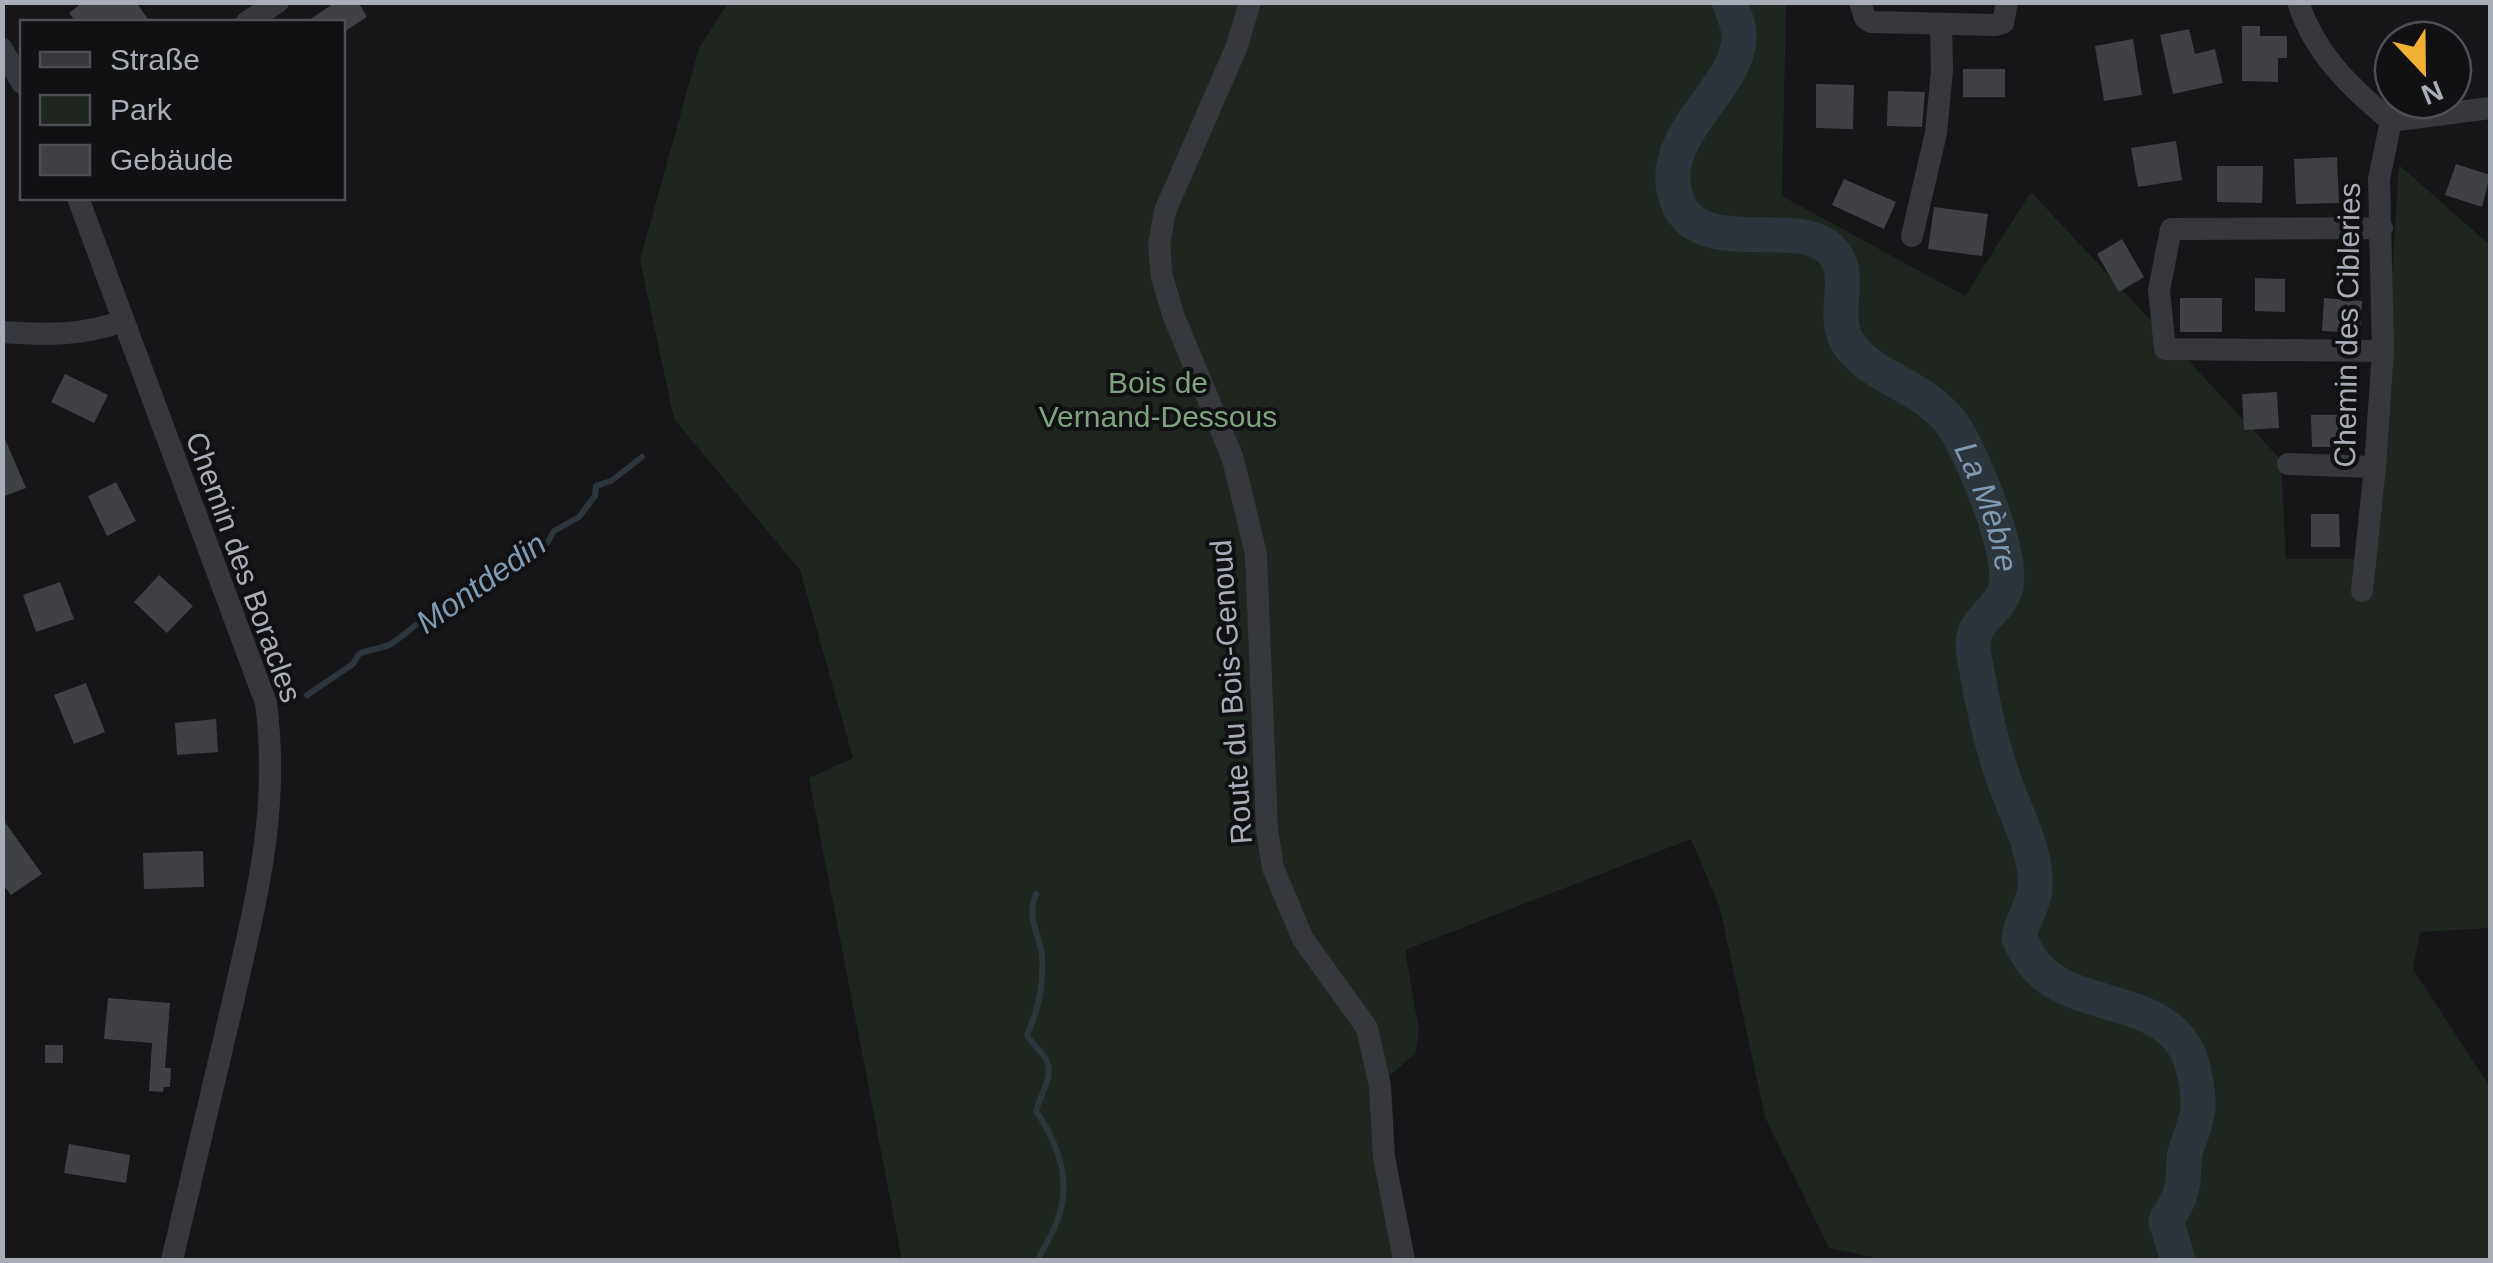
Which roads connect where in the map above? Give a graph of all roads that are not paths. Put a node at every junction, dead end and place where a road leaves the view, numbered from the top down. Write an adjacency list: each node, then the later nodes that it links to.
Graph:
1 (278, 2): 6 (street)
2 (1250, 2): 22 (street, Route du Bois-Genoud)
3 (1860, 2): 7 (street)
4 (2007, 2): 7 (street)
5 (2298, 2): 11 (street)
6 (250, 20)
7 (1941, 24): 14 (street)
8 (2, 49): 9 (street)
9 (20, 80)
10 (2490, 108): 11 (street)
11 (2391, 121): 13 (street, Chemin des Cibleries)
12 (79, 200): 15 (street, Chemin des Boracles)
13 (2382, 228): 17 (street, Chemin des Cibleries); 17 (street)
14 (1912, 236)
15 (122, 320): 16 (street); 21 (street, Chemin des Boracles)
16 (2, 332)
17 (2383, 350): 19 (street, Chemin des Cibleries)
18 (2288, 464): 19 (street)
19 (2375, 467): 20 (street, Chemin des Cibleries)
20 (2362, 590)
21 (172, 1260)
22 (1404, 1260)

